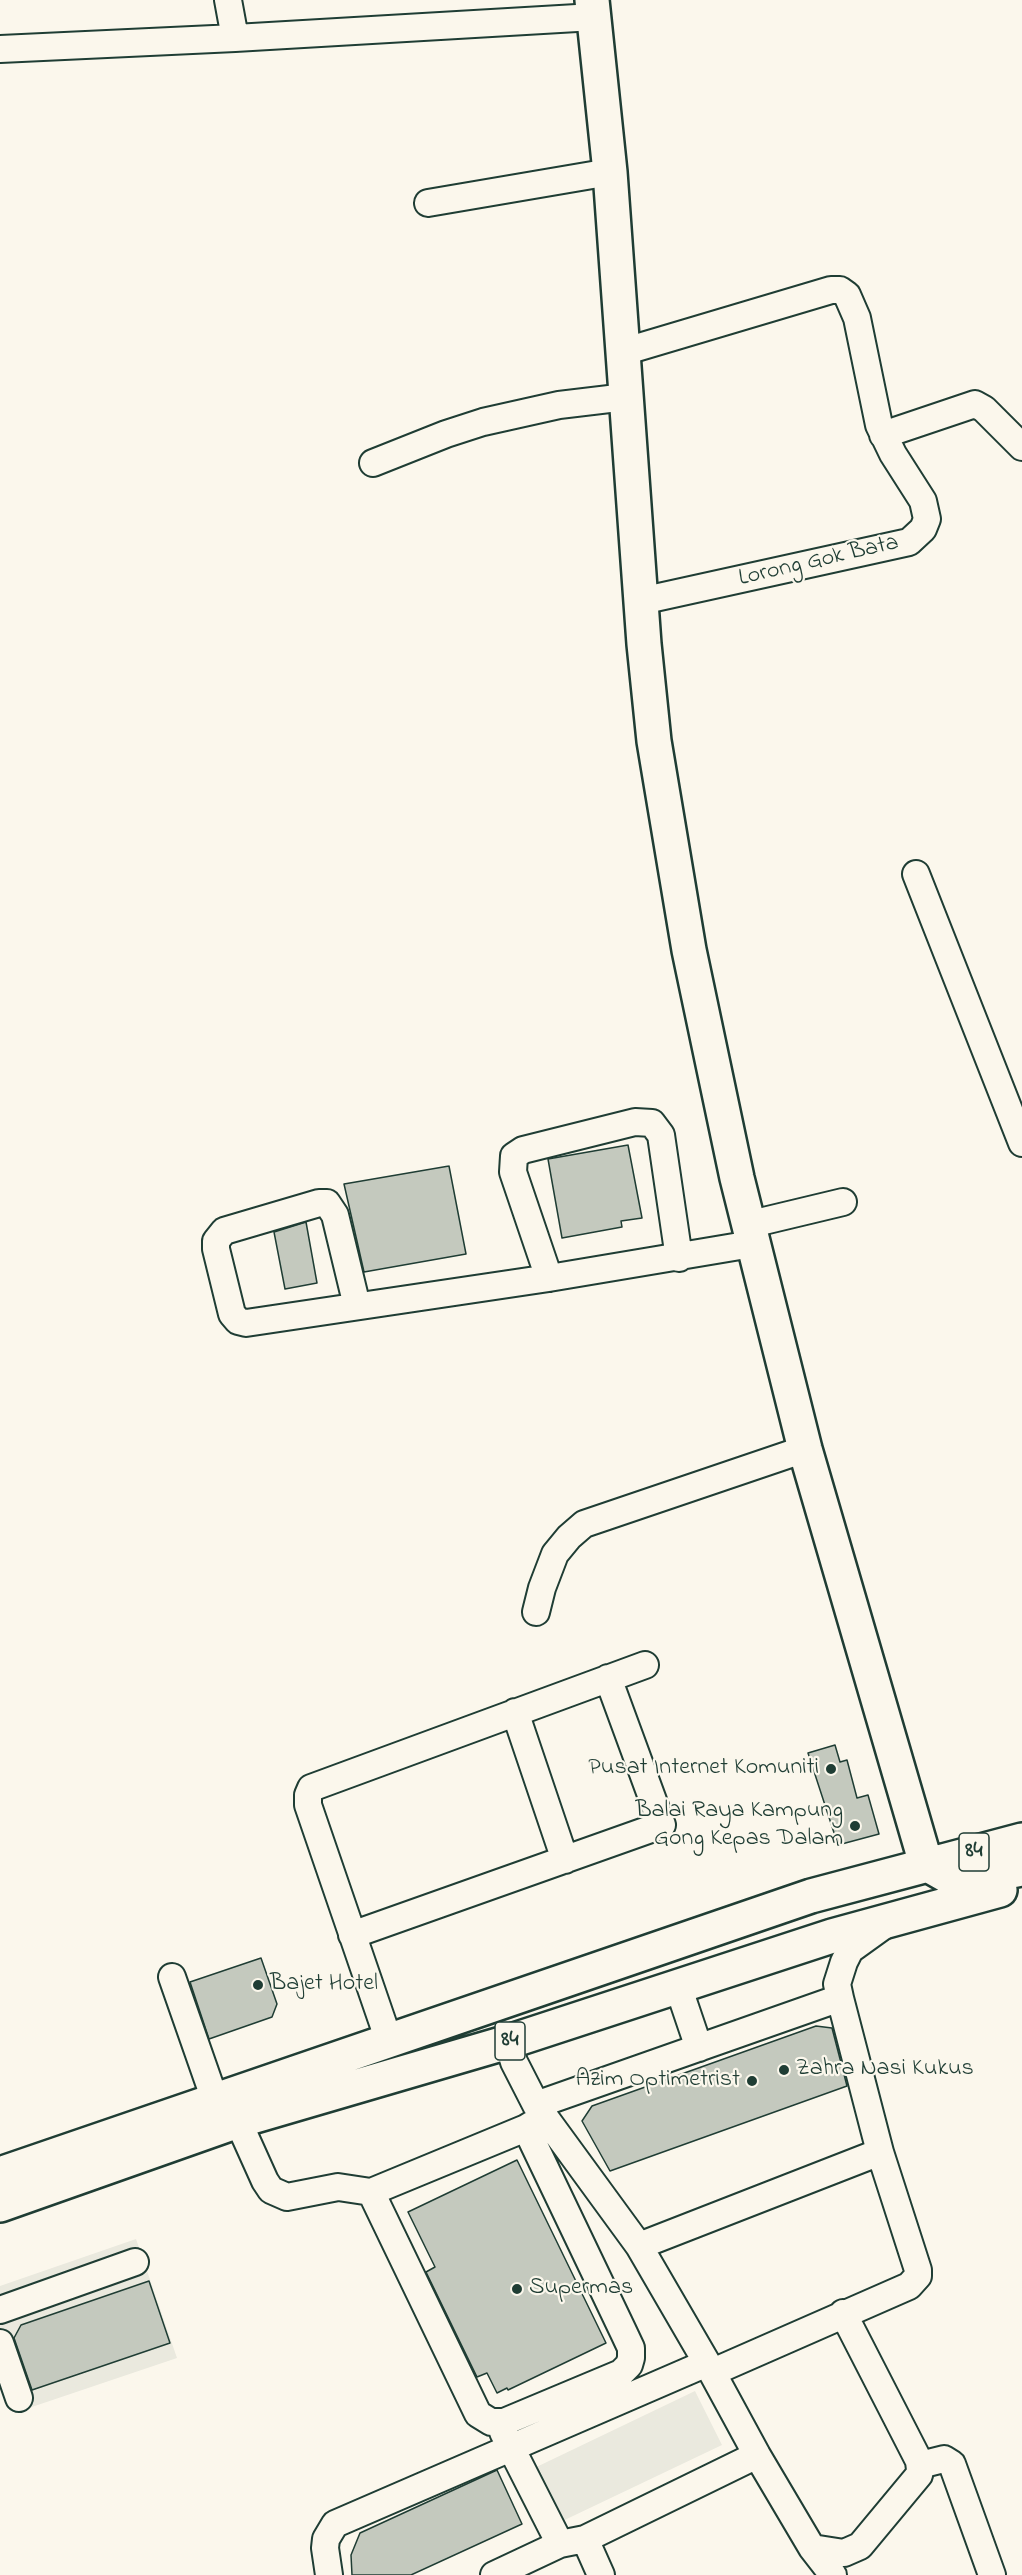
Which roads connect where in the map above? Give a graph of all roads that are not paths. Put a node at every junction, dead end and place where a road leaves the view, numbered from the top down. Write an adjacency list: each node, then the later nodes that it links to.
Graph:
1 (228, 0): 3 (street)
2 (593, 8): 3 (street); 5 (main road)
3 (235, 38): 4 (street)
4 (0, 49)
5 (610, 172): 6 (street); 7 (main road)
6 (428, 203)
7 (622, 349): 8 (main road); 9 (street, Lorong Gok Bata)
8 (626, 397): 11 (street); 12 (main road)
9 (883, 435): 10 (street); 12 (street, Lorong Gok Bata)
10 (1022, 447)
11 (373, 463)
12 (641, 601): 16 (main road)
13 (916, 874): 14 (street)
14 (1022, 1143)
15 (843, 1202): 16 (street)
16 (750, 1234): 17 (street); 20 (main road)
17 (679, 1258): 18 (street); 18 (street)
18 (549, 1278): 19 (street)
19 (357, 1306): 19 (street)
20 (805, 1449): 21 (street); 27 (main road)
21 (536, 1612)
22 (645, 1665): 23 (street)
23 (608, 1678): 24 (street); 26 (street)
24 (515, 1712): 26 (street); 31 (street)
25 (1022, 1840): 27 (main road, 84)
26 (565, 1860): 31 (street)
27 (926, 1864): 28 (main road); 32 (main road); 36 (main road, 84)
28 (1022, 1869)
29 (1022, 1885): 30 (main road, 84)
30 (894, 1918): 32 (main road, 84); 35 (street)
31 (352, 1935): 36 (street)
32 (740, 1965): 34 (main road, 84)
33 (172, 1977): 39 (street)
34 (678, 1986): 37 (main road, 84); 38 (street)
35 (840, 1998): 38 (street); 41 (street)
36 (388, 2041): 39 (main road, 84)
37 (508, 2042): 39 (main road, 84); 40 (street)
38 (699, 2048): 40 (street)
39 (227, 2111): 42 (main road, 84); 43 (street); 44 (main road, 84)
40 (535, 2117): 43 (street); 45 (street); 52 (street)
41 (880, 2152): 45 (street); 48 (street)
42 (0, 2174)
43 (370, 2192): 52 (street)
44 (0, 2205)
45 (639, 2246): 50 (street)
46 (135, 2262): 47 (street)
47 (0, 2310)
48 (843, 2313): 50 (street); 55 (street)
49 (0, 2343): 51 (street)
50 (710, 2368): 53 (street); 54 (street)
51 (19, 2398)
52 (498, 2423): 53 (street)
53 (511, 2448): 57 (street); 59 (street)
54 (757, 2455): 56 (street); 58 (street)
55 (920, 2465): 58 (street); 63 (street)
56 (585, 2540): 57 (street); 61 (street)
57 (560, 2544): 60 (street)
58 (812, 2548): 62 (street)
59 (329, 2575)
60 (494, 2575)
61 (601, 2575)
62 (833, 2575)
63 (992, 2575)

